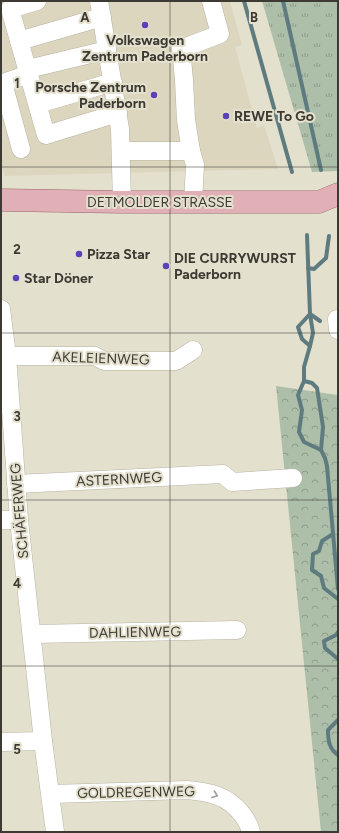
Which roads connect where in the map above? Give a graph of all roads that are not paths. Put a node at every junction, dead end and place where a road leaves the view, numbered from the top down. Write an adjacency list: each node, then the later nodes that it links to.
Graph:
1 (37, 1): 4 (street)
2 (211, 1): 12 (street)
3 (101, 9): 4 (street); 5 (street)
4 (19, 41): 6 (street)
5 (108, 50): 6 (street); 7 (street)
6 (28, 72): 8 (street); 10 (street)
7 (113, 82): 8 (street); 9 (street)
8 (38, 104): 9 (street)
9 (118, 113): 11 (street)
10 (21, 149)
11 (121, 151): 12 (street); 14 (street)
12 (191, 151): 15 (street)
13 (1, 200): 14 (main road, DETMOLDER STRASSE)
14 (122, 202): 15 (main road, DETMOLDER STRASSE)
15 (193, 202): 16 (main road, DETMOLDER STRASSE)
16 (332, 202)
17 (1, 309): 19 (street, SCHÄFERWEG)
18 (193, 350): 19 (street, AKELEIENWEG)
19 (7, 356): 21 (street, SCHÄFERWEG)
20 (293, 478): 21 (street, ASTERNWEG)
21 (16, 484): 22 (street, SCHÄFERWEG)
22 (10, 520): 24 (street, SCHÄFERWEG)
23 (237, 630): 24 (street, DAHLIENWEG)
24 (32, 634): 25 (street, SCHÄFERWEG)
25 (43, 740): 26 (street); 27 (street, SCHÄFERWEG)
26 (1, 742)
27 (51, 794): 28 (street, SCHÄFERWEG); 29 (street, GOLDREGENWEG, one-way to 29)
28 (55, 832)
29 (251, 832)

